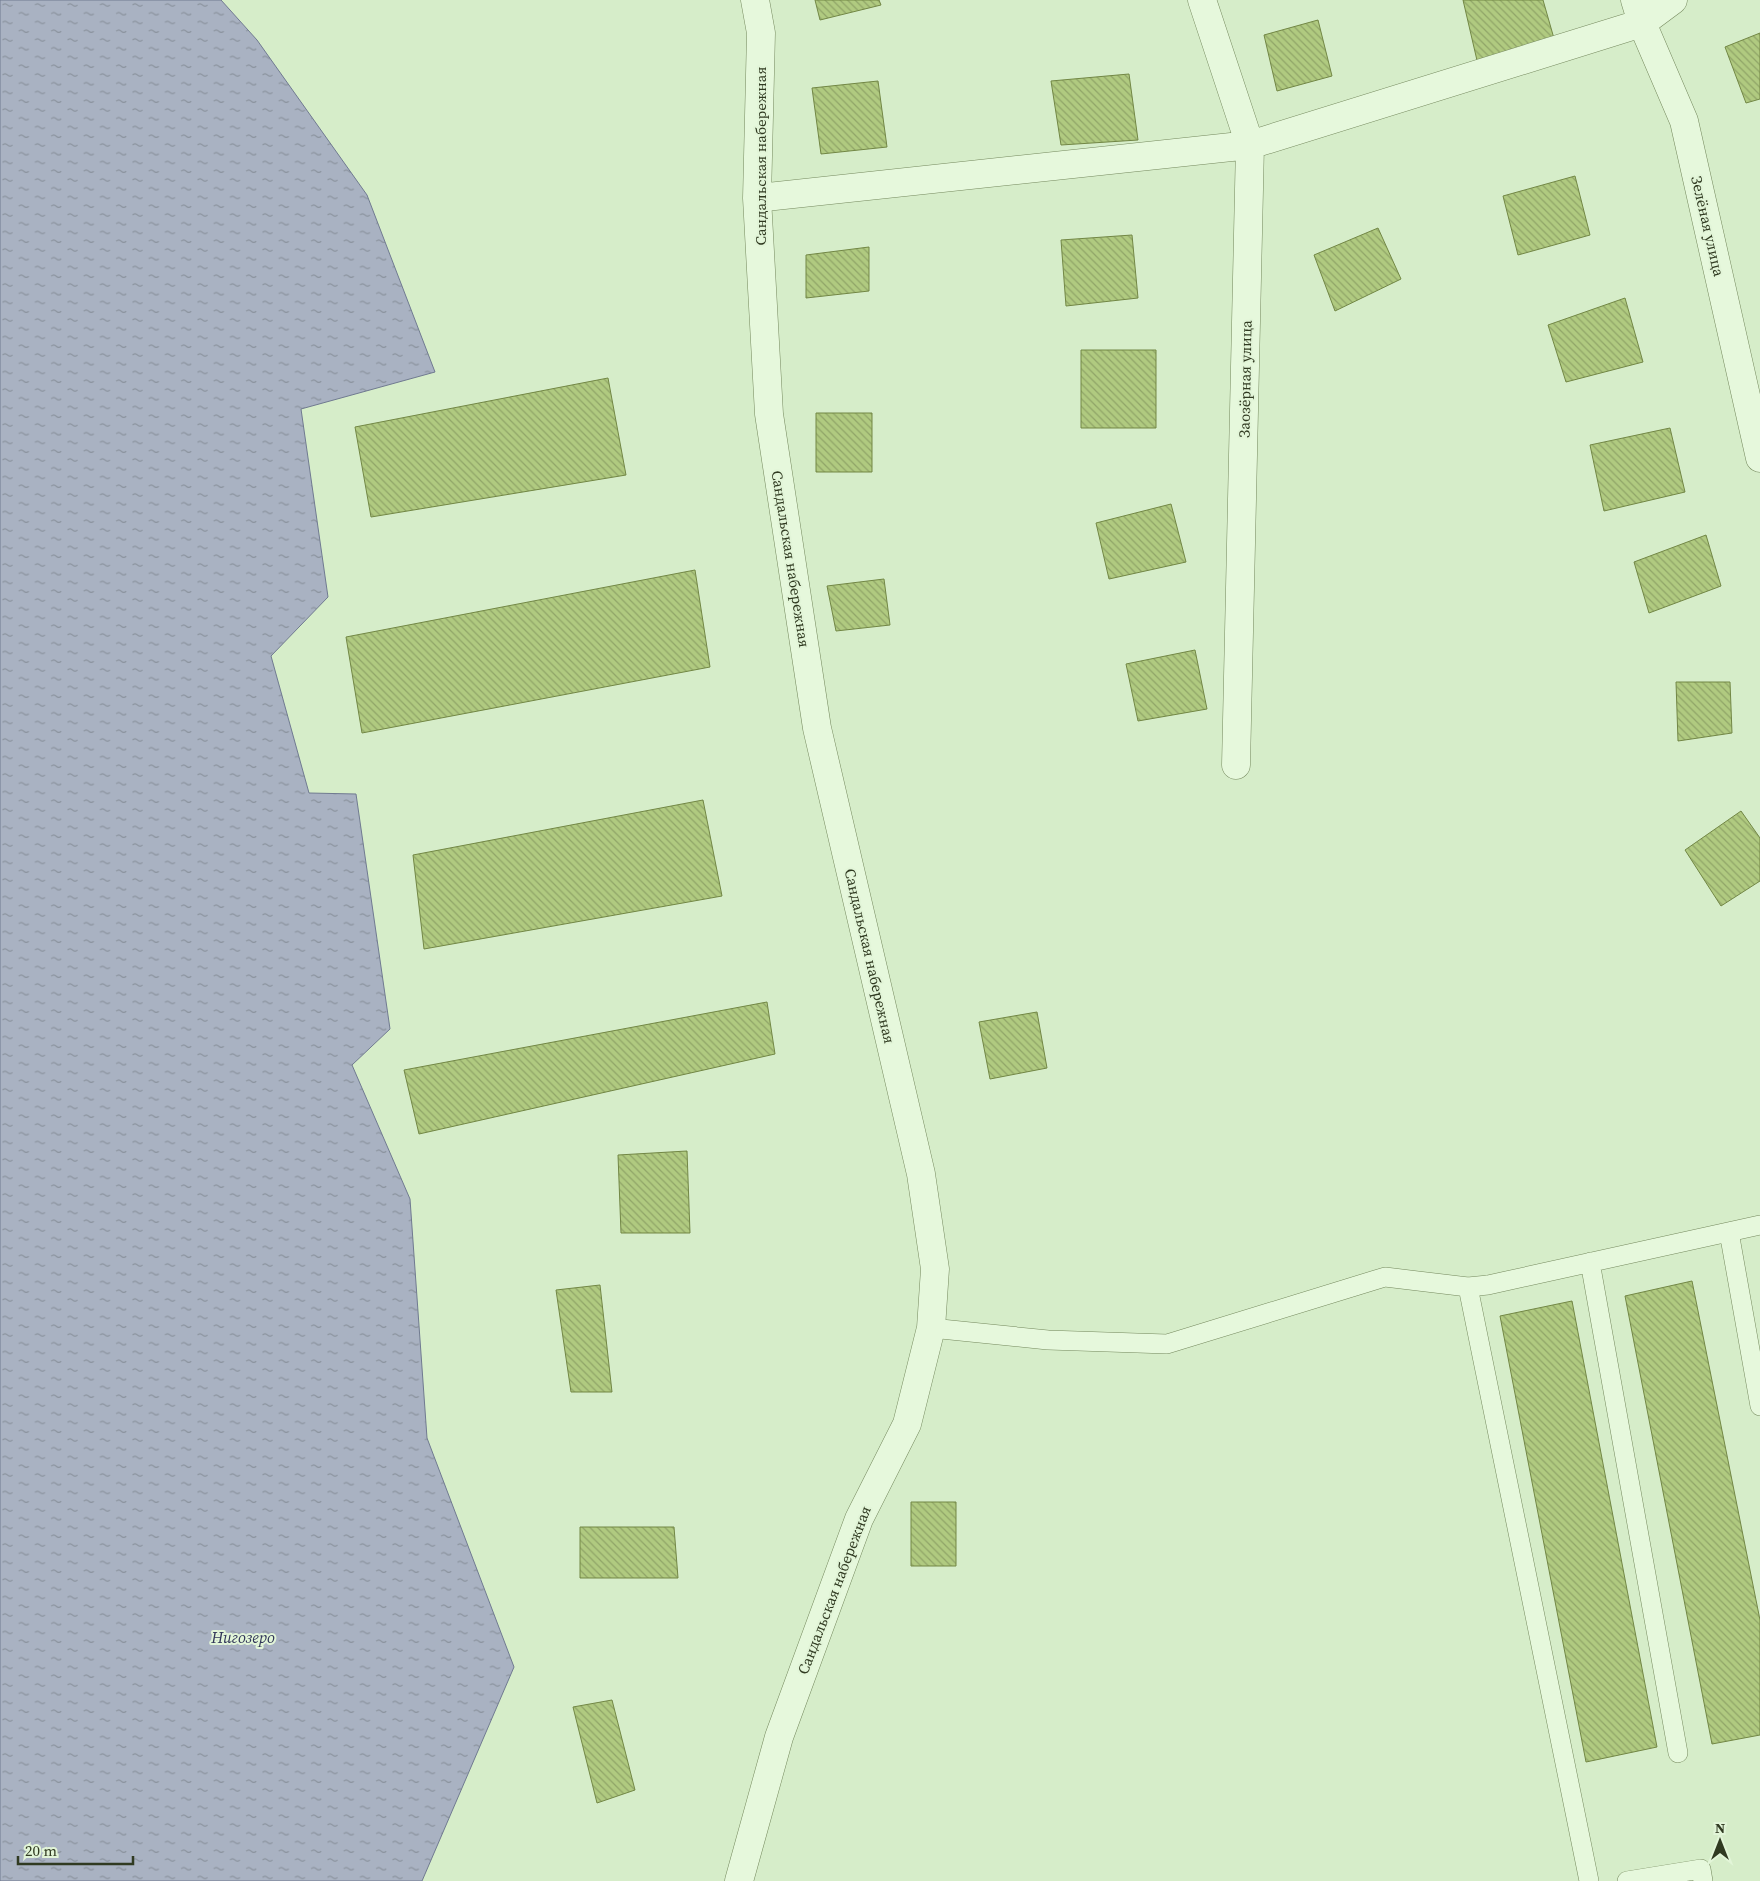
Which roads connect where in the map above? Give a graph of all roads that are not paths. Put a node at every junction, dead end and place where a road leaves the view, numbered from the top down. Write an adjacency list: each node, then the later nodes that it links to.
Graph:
1 (754, 0): 6 (street, Сандальская набережная)
2 (1202, 0): 5 (street, Заозёрная улица)
3 (1673, 0): 4 (street)
4 (1639, 12): 5 (street); 7 (street, Зелёная улица)
5 (1250, 145): 6 (street); 8 (street, Заозёрная улица)
6 (757, 198): 13 (street, Сандальская набережная)
7 (1760, 458)
8 (1236, 765)
9 (1760, 1225): 10 (lane)
10 (1729, 1232): 11 (lane); 14 (lane)
11 (1590, 1262): 12 (lane); 15 (lane)
12 (1468, 1287): 13 (lane); 17 (lane)
13 (931, 1328): 16 (street, Сандальская набережная)
14 (1760, 1406)
15 (1678, 1753)
16 (739, 1881)
17 (1588, 1881)
18 (1627, 1881): 19 (lane)
19 (1703, 1881)

